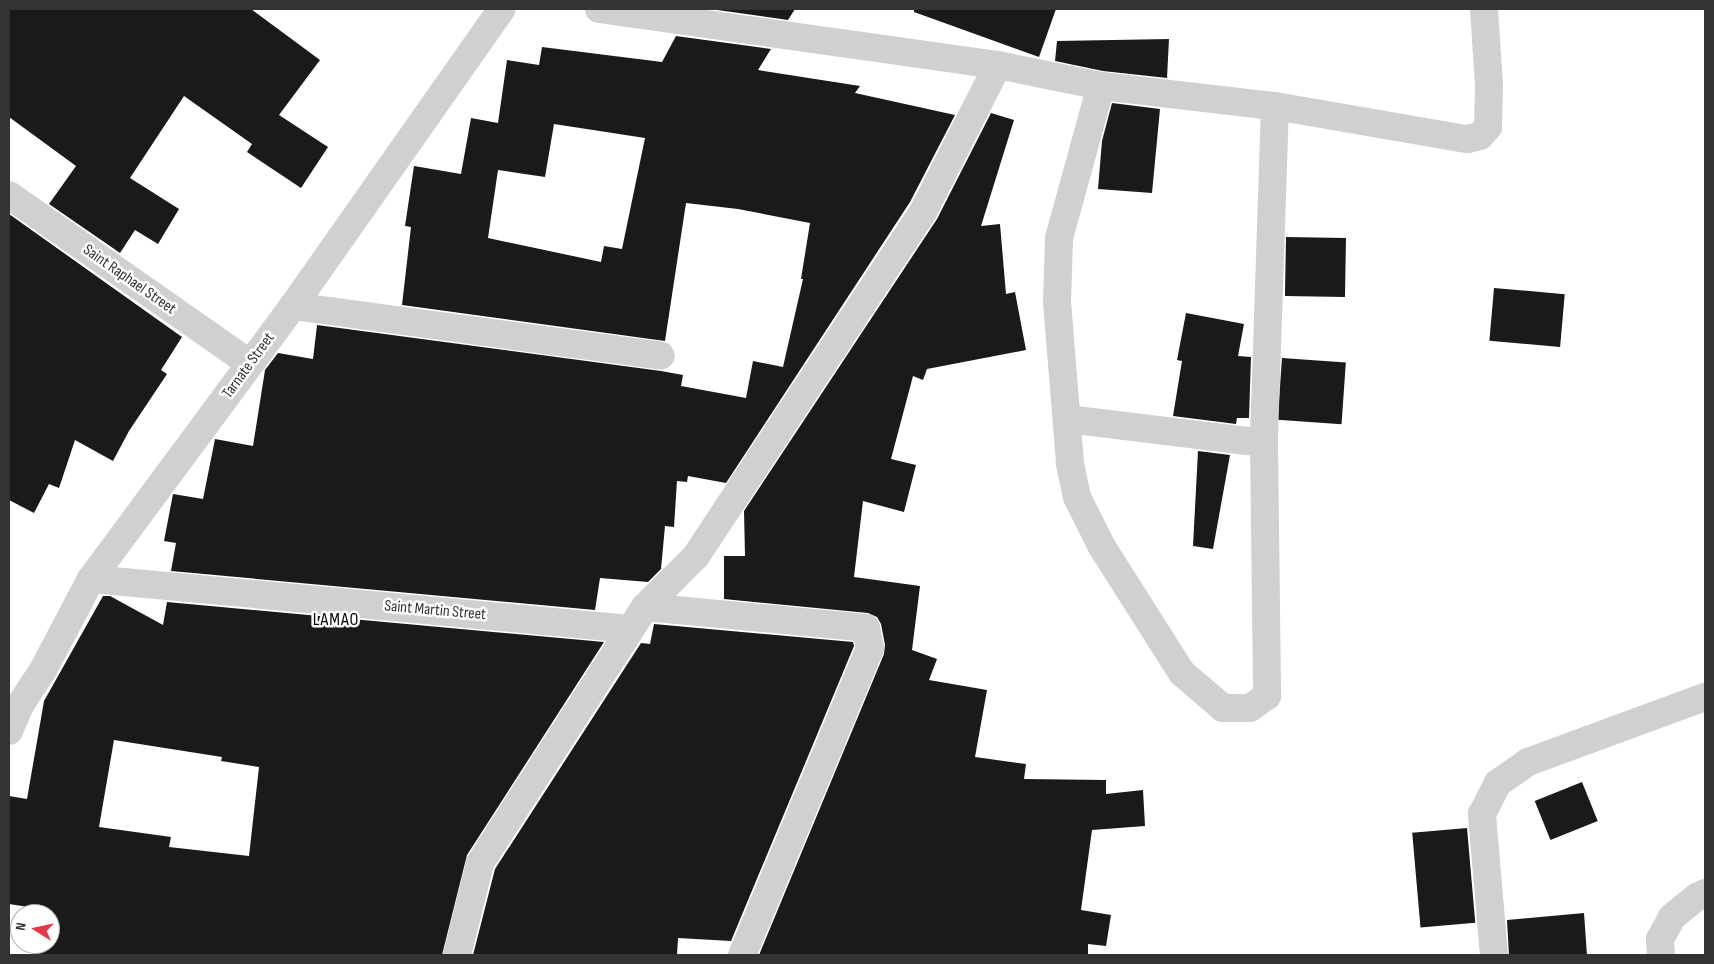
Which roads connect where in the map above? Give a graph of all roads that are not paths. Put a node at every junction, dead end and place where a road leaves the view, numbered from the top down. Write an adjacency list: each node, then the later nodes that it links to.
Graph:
1 (502, 9): 8 (street, Tarnate Street)
2 (599, 9): 4 (street)
3 (1484, 9): 6 (street)
4 (998, 65): 5 (street); 14 (street)
5 (1101, 86): 6 (street); 11 (street)
6 (1275, 106): 12 (street)
7 (9, 196): 10 (street, Saint Raphael Street)
8 (293, 306): 9 (street); 10 (street, Tarnate Street)
9 (661, 356)
10 (250, 364): 13 (street, Tarnate Street)
11 (1068, 419): 12 (street); 12 (street)
12 (1264, 444)
13 (92, 579): 15 (street, Saint Martin Street); 17 (street, Tarnate Street)
14 (645, 607): 15 (street); 21 (street)
15 (630, 629): 20 (street)
16 (1705, 697): 22 (street)
17 (14, 704): 18 (street, Tarnate Street)
18 (9, 731)
19 (1705, 893): 23 (street)
20 (457, 955)
21 (742, 955)
22 (1494, 955)
23 (1661, 955)

